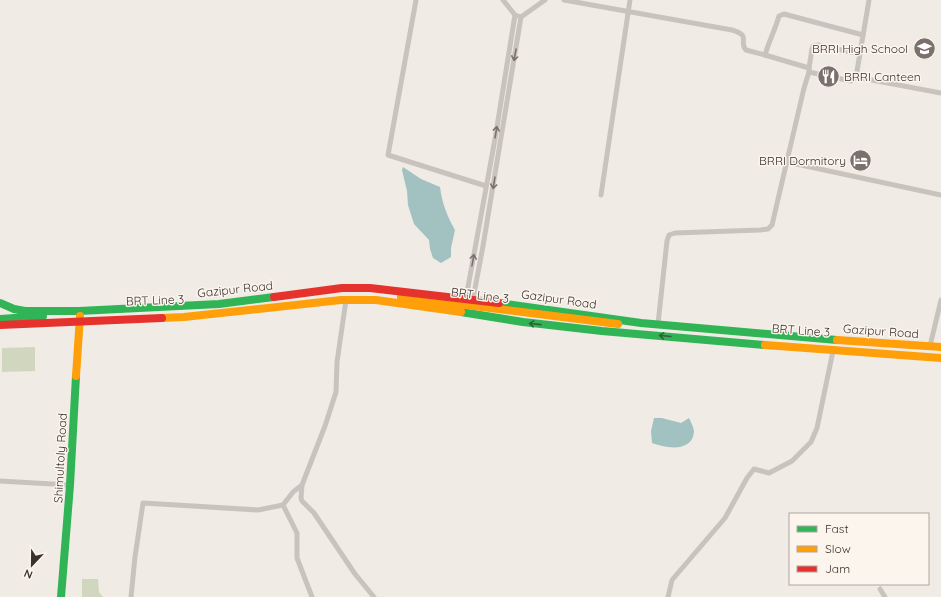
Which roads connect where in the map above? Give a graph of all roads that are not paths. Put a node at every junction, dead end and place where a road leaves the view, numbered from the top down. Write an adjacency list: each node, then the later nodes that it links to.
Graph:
1 (416, 0): 17 (street)
2 (503, 0): 8 (street)
3 (545, 0): 9 (street)
4 (564, 0): 7 (street)
5 (630, 0): 7 (street)
6 (869, 0): 10 (street)
7 (628, 10): 12 (street); 18 (street)
8 (515, 16): 9 (street); 17 (street, one-way to 8)
9 (522, 17): 20 (street, one-way to 20)
10 (863, 35): 11 (street); 12 (street)
11 (860, 54): 13 (street); 14 (street)
12 (766, 55): 13 (street)
13 (809, 70): 14 (street); 16 (street)
14 (856, 77): 15 (street)
15 (941, 93)
16 (787, 162): 19 (street); 28 (street)
17 (486, 186): 20 (street, one-way to 17)
18 (601, 195)
19 (941, 195)
20 (469, 299): 25 (main road, Gazipur Road); 28 (main road, Gazipur Road)
21 (346, 300): 25 (main road, Gazipur Road); 32 (main road, Gazipur Road, one-way to 21); 37 (street)
22 (941, 300): 30 (street)
23 (0, 303): 25 (main road)
24 (0, 311): 26 (main road, BRT Line 3)
25 (79, 316): 26 (main road, BRT Line 3); 29 (main road); 33 (main road, BRT Line 3); 36 (main road, Shimultoly Road)
26 (15, 317): 27 (main road, BRT Line 3)
27 (0, 319)
28 (658, 324): 30 (main road, Gazipur Road)
29 (0, 325)
30 (930, 346): 31 (main road, Gazipur Road)
31 (941, 347)
32 (833, 351): 34 (main road, Gazipur Road); 44 (street)
33 (941, 352)
34 (941, 358)
35 (0, 481): 36 (street)
36 (70, 485): 40 (main road, Shimultoly Road)
37 (302, 485): 38 (street); 43 (street)
38 (283, 505): 41 (street); 42 (street)
39 (880, 589): 45 (street)
40 (61, 597)
41 (131, 597)
42 (312, 597)
43 (374, 597)
44 (668, 597)
45 (885, 597)

